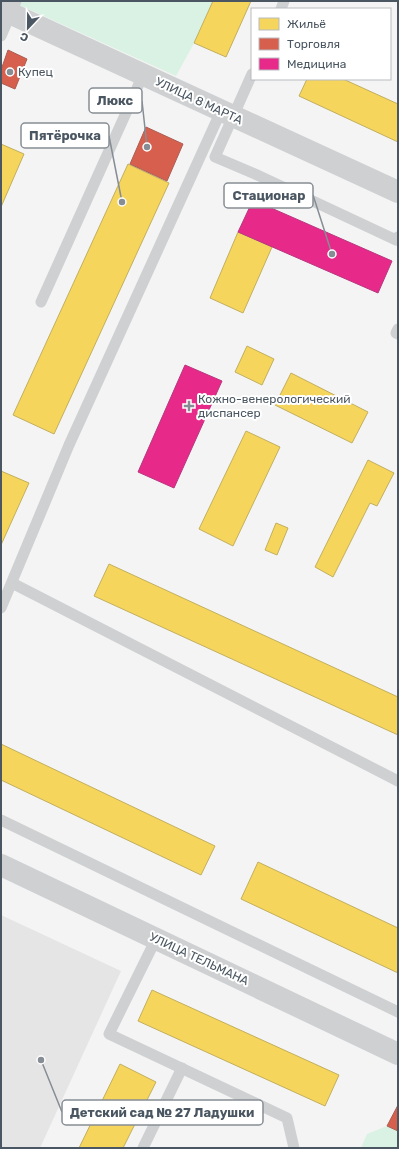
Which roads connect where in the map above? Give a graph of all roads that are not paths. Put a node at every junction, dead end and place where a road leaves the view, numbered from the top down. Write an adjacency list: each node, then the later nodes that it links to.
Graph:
1 (9, 8): 2 (lane); 3 (street, УЛИЦА 8 МАРТА)
2 (1, 36)
3 (143, 75): 5 (street, УЛИЦА 8 МАРТА); 8 (lane)
4 (251, 76): 5 (lane)
5 (227, 114): 6 (street, УЛИЦА 8 МАРТА); 7 (lane); 11 (lane)
6 (398, 192)
7 (398, 237)
8 (41, 302)
9 (398, 328): 10 (lane)
10 (398, 334)
11 (12, 583): 12 (lane); 13 (lane)
12 (1, 608)
13 (398, 781)
14 (1, 820): 17 (lane)
15 (1, 865): 16 (street, УЛИЦА ТЕЛЬМАНА)
16 (156, 939): 18 (street, УЛИЦА ТЕЛЬМАНА); 19 (lane)
17 (398, 1012)
18 (398, 1054)
19 (182, 1068): 20 (lane); 21 (lane)
20 (143, 1148)
21 (294, 1148)

